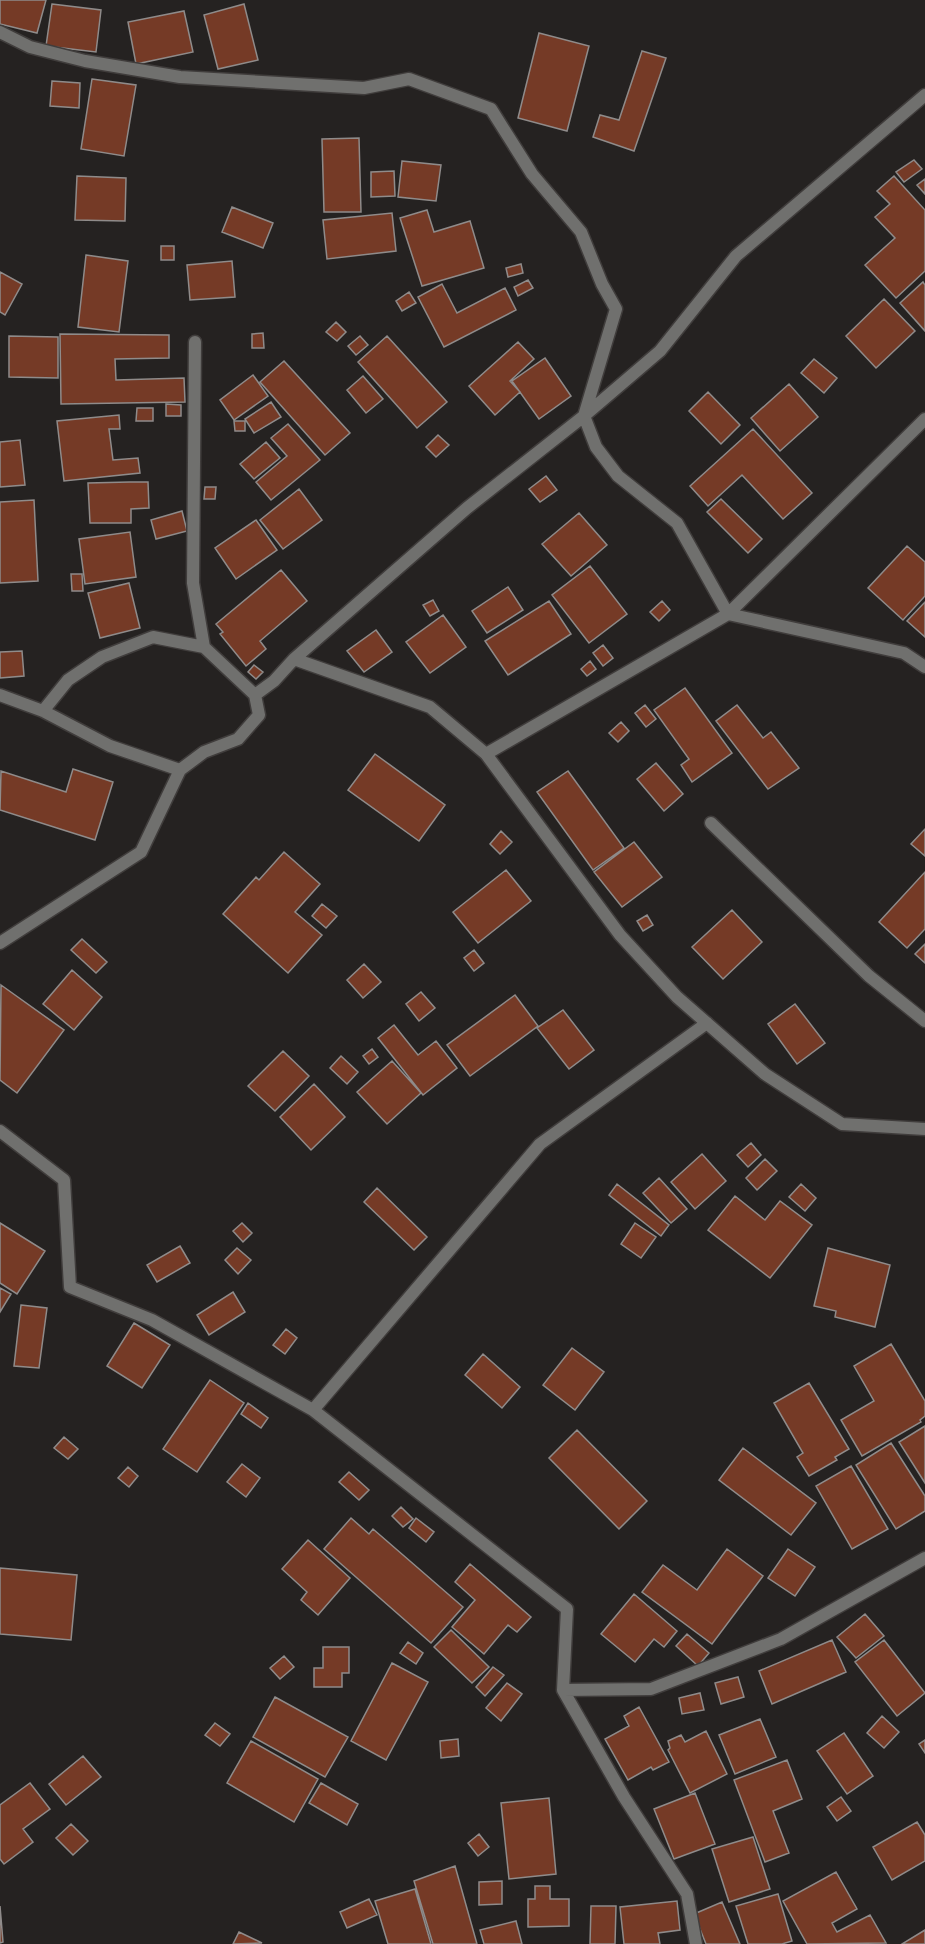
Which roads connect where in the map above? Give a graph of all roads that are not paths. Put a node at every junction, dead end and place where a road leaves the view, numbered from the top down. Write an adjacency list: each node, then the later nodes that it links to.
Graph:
1 (0, 32): 4 (street)
2 (925, 95): 4 (street)
3 (195, 342): 7 (street)
4 (584, 416): 6 (street); 8 (street)
5 (925, 419): 6 (street)
6 (728, 614): 9 (street); 13 (street)
7 (204, 647): 10 (street); 12 (street)
8 (294, 659): 10 (street); 13 (street)
9 (925, 667)
10 (255, 694): 14 (street)
11 (0, 695): 12 (street)
12 (43, 711): 14 (street)
13 (486, 754): 18 (street)
14 (180, 770): 16 (street)
15 (711, 823): 17 (street)
16 (0, 943)
17 (925, 1021)
18 (707, 1023): 19 (street); 21 (street)
19 (925, 1129)
20 (0, 1131): 21 (street)
21 (314, 1410): 23 (street)
22 (925, 1558): 23 (street)
23 (563, 1690): 24 (street)
24 (696, 1944)

